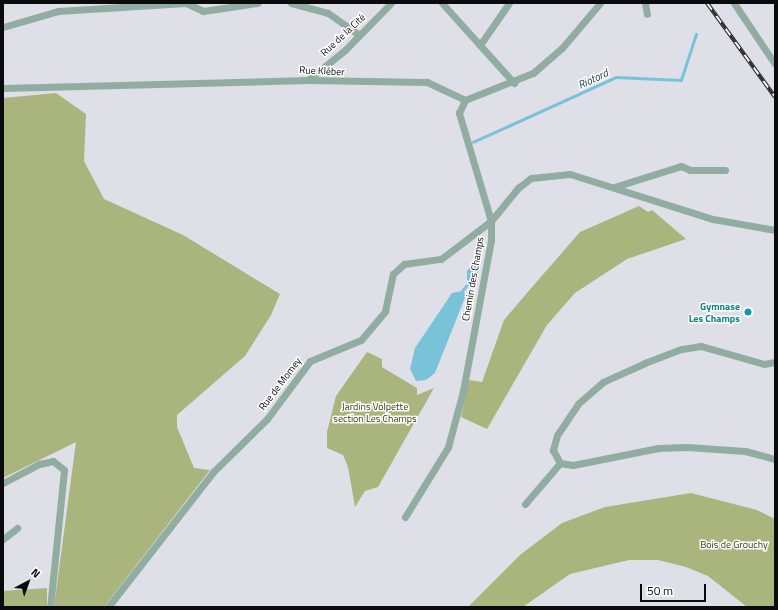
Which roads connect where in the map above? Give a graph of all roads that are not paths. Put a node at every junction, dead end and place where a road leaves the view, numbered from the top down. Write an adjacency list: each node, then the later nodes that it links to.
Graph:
1 (200, 3): 10 (street)
2 (256, 3): 10 (street)
3 (291, 3): 13 (street)
4 (391, 3): 13 (street, Rue de la Cité)
5 (442, 3): 14 (street)
6 (509, 3): 14 (street)
7 (600, 3): 17 (street)
8 (645, 3): 11 (street)
9 (734, 3): 15 (street)
10 (203, 11): 12 (street)
11 (647, 14)
12 (3, 27)
13 (359, 35): 16 (street, Rue de la Cité)
14 (480, 45): 17 (street)
15 (775, 64)
16 (308, 80): 18 (street, Rue Kléber); 19 (street, Rue Kléber)
17 (514, 83): 19 (street)
18 (3, 88)
19 (465, 100): 22 (street, Chemin des Champs)
20 (725, 170): 21 (street)
21 (613, 187): 22 (street); 23 (street)
22 (491, 221): 29 (street, Chemin des Champs); 33 (street, Rue de Momey)
23 (775, 230)
24 (775, 362): 26 (street)
25 (775, 459): 26 (street)
26 (560, 463): 28 (street)
27 (3, 483): 32 (street)
28 (525, 504)
29 (405, 517)
30 (17, 528): 31 (street)
31 (3, 539)
32 (50, 607)
33 (108, 607)

